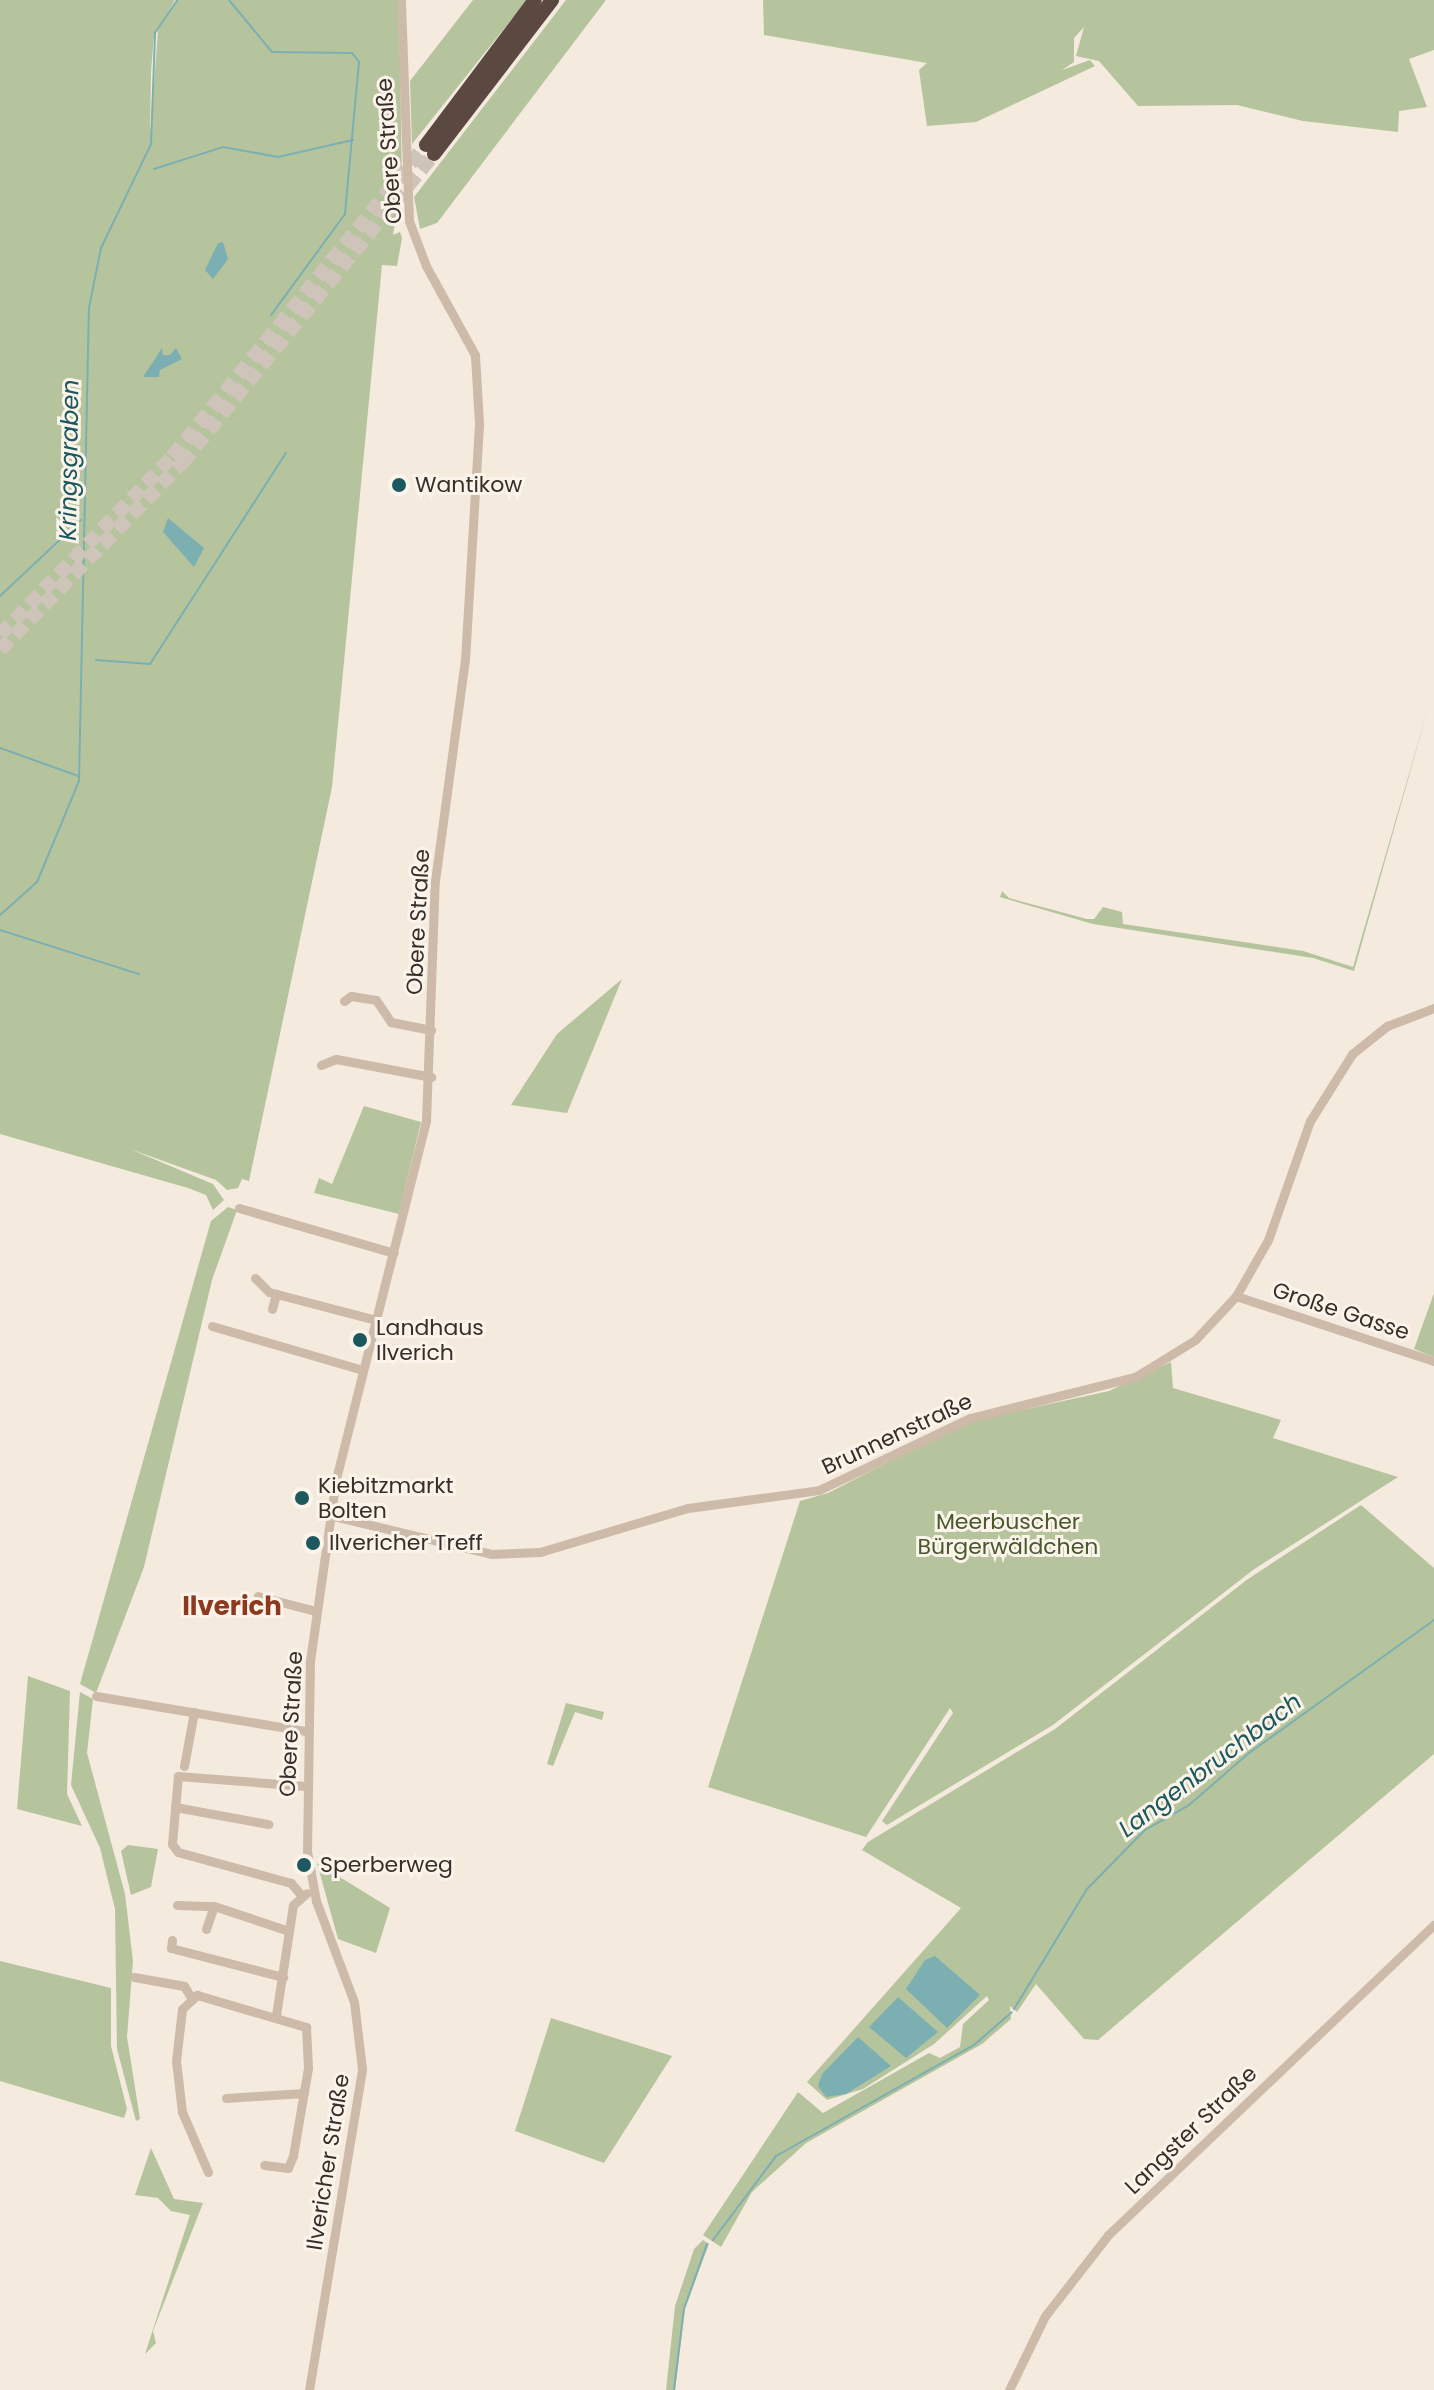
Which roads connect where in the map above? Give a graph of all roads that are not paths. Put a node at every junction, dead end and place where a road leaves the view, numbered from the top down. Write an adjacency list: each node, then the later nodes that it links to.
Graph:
1 (401, 0): 6 (street, Obere Straße)
2 (535, 0): 3 (highway)
3 (552, 0)
4 (344, 1001): 6 (street)
5 (1434, 1008): 13 (street, Brunnenstraße)
6 (431, 1030): 8 (street, Obere Straße)
7 (321, 1065): 8 (street)
8 (431, 1077): 10 (street, Obere Straße)
9 (239, 1208): 10 (street)
10 (394, 1253): 15 (street, Obere Straße)
11 (255, 1278): 12 (street)
12 (276, 1294): 14 (street); 15 (street)
13 (1236, 1296): 17 (street, Große Gasse); 19 (street, Brunnenstraße)
14 (272, 1309)
15 (376, 1320): 18 (street, Obere Straße)
16 (212, 1326): 18 (street)
17 (1434, 1361)
18 (362, 1370): 19 (street, Obere Straße)
19 (329, 1515): 21 (street, Obere Straße)
20 (258, 1596): 21 (street)
21 (316, 1611): 25 (street, Obere Straße)
22 (96, 1696): 23 (street)
23 (194, 1712): 24 (street); 26 (street)
24 (291, 1729): 25 (street); 27 (street)
25 (306, 1731): 28 (street, Obere Straße)
26 (184, 1766)
27 (290, 1775)
28 (305, 1786): 29 (street); 31 (street, Obere Straße)
29 (175, 1807): 30 (street); 33 (street)
30 (268, 1824)
31 (307, 1851): 32 (street, Ilvericher Straße)
32 (314, 1891): 33 (street); 48 (street, Ilvericher Straße)
33 (301, 1895): 38 (street)
34 (177, 1905): 35 (street)
35 (214, 1906): 37 (street); 38 (street)
36 (1434, 1925): 49 (street, Langster Straße)
37 (206, 1929)
38 (289, 1931): 41 (street)
39 (172, 1940): 41 (street)
40 (134, 1977): 42 (street)
41 (283, 1977): 43 (street)
42 (191, 1997): 43 (street); 47 (street)
43 (276, 2015): 44 (street)
44 (304, 2093): 45 (street); 46 (street)
45 (226, 2098)
46 (264, 2165)
47 (208, 2172)
48 (309, 2390)
49 (1009, 2390)

